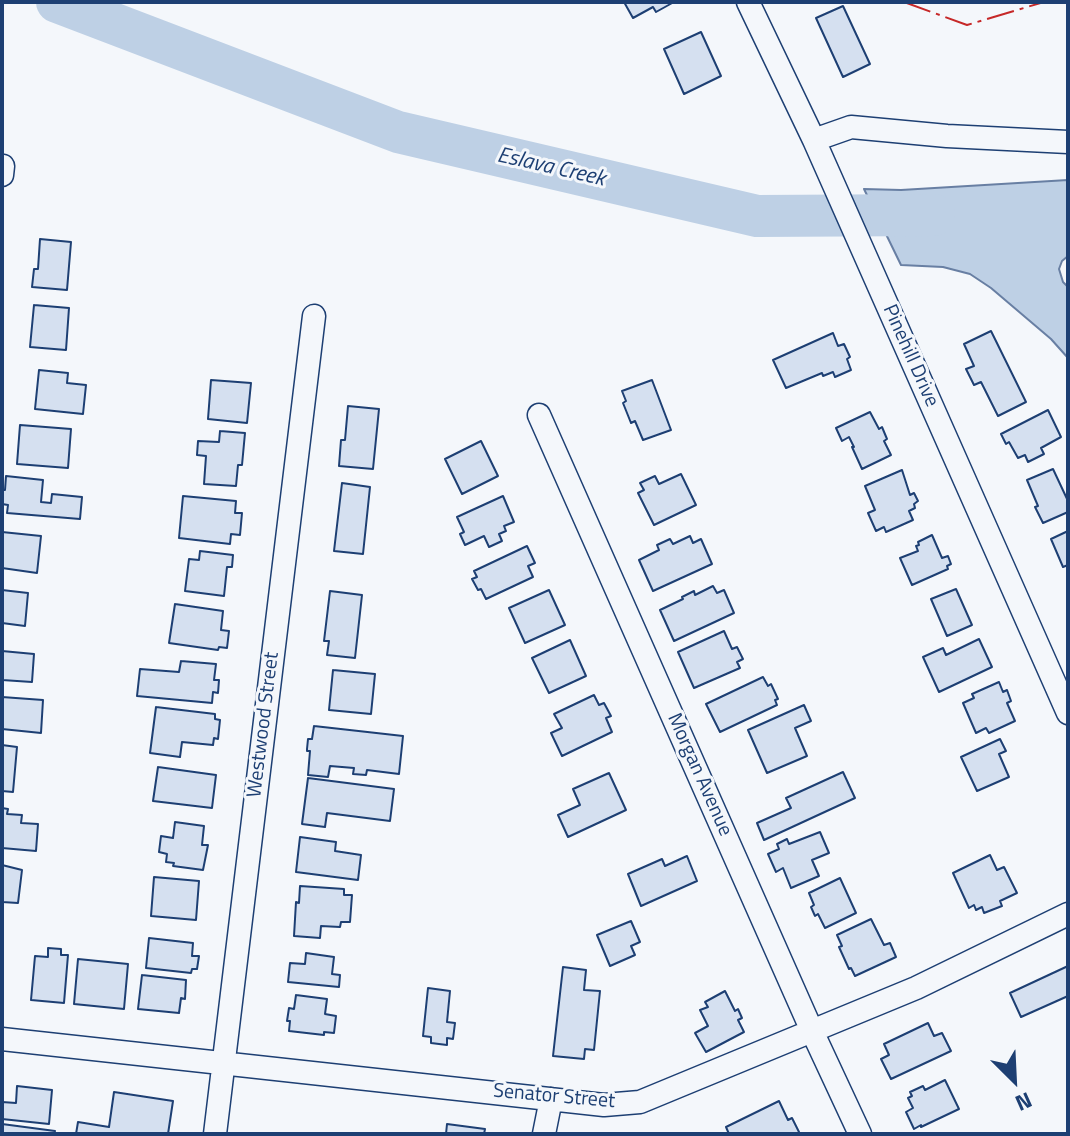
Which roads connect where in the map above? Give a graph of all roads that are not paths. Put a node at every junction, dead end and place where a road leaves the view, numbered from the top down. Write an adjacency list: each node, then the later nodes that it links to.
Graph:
1 (748, 2): 2 (street, Pinehill Drive)
2 (814, 140): 3 (street); 8 (street, Pinehill Drive)
3 (1068, 142)
4 (3, 166): 5 (street)
5 (2, 175)
6 (314, 316): 12 (street, Westwood Street)
7 (539, 415): 10 (street, Morgan Avenue)
8 (1068, 713)
9 (1068, 914): 10 (street, Senator Street)
10 (812, 1031): 13 (street, Senator Street); 16 (street, Morgan Avenue)
11 (2, 1039): 12 (street, Senator Street)
12 (224, 1063): 13 (street, Senator Street); 14 (street, Westwood Street)
13 (551, 1099): 15 (street)
14 (215, 1134)
15 (544, 1134)
16 (860, 1134)

